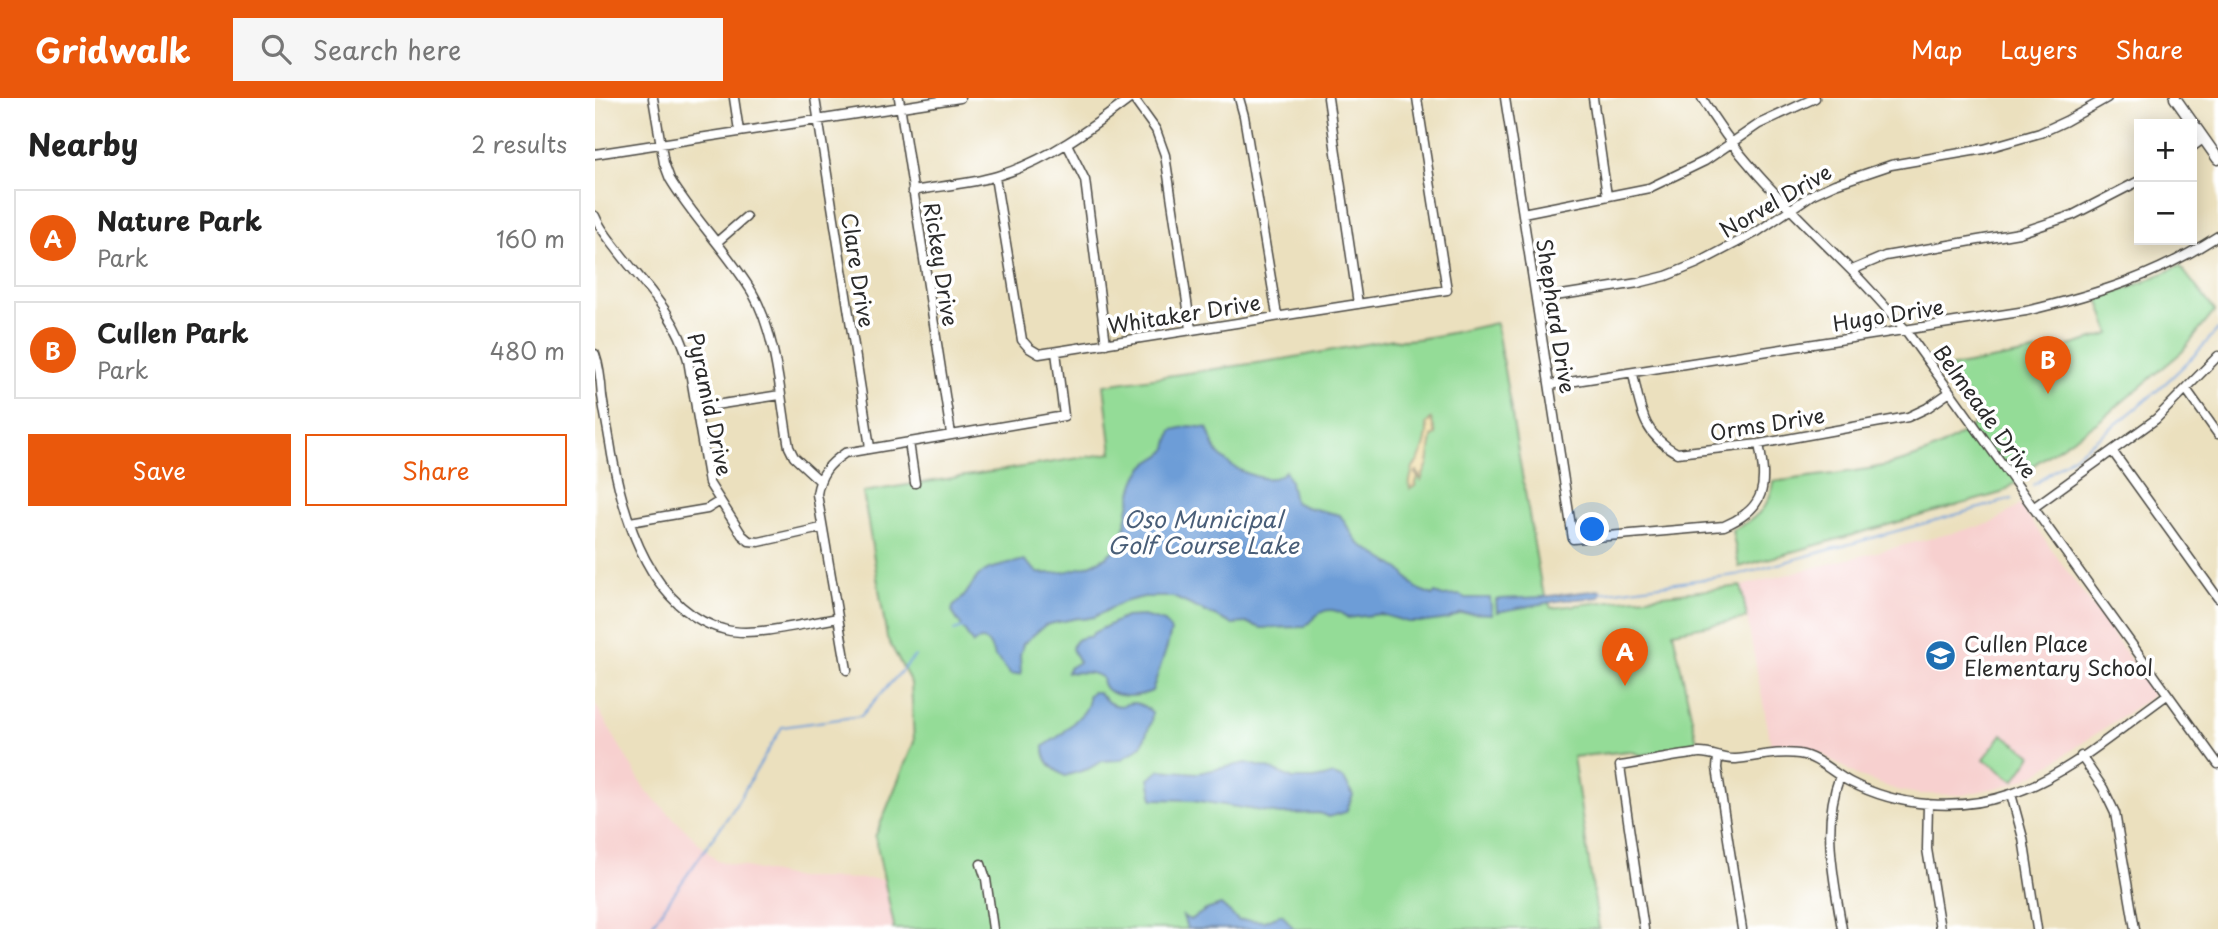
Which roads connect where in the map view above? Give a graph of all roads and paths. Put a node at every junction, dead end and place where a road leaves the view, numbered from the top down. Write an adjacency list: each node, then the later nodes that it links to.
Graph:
1 (653, 98): 19 (street)
2 (734, 98): 17 (street)
3 (815, 98): 16 (street, Clare Drive)
4 (960, 98): 15 (street)
5 (1132, 98): 22 (street); 40 (street)
6 (1239, 98): 38 (street)
7 (1328, 98): 37 (street)
8 (1417, 98): 37 (street, Whitaker Drive)
9 (1506, 98): 30 (street, Shephard Drive)
10 (1593, 98): 28 (street)
11 (1702, 98): 20 (street, Belmeade Drive)
12 (1815, 98): 20 (street)
13 (2107, 98): 29 (street, Norvel Drive)
14 (2175, 98): 18 (main road)
15 (899, 102): 16 (street); 27 (street, Rickey Drive)
16 (819, 118): 17 (street); 56 (street, Clare Drive)
17 (739, 131): 19 (street)
18 (2203, 139): 21 (street); 24 (main road)
19 (660, 143): 23 (street); 34 (street)
20 (1731, 143): 28 (street); 29 (street, Belmeade Drive)
21 (2197, 143)
22 (1067, 144): 25 (street); 41 (street)
23 (595, 154)
24 (2218, 159)
25 (995, 177): 27 (street); 42 (street)
26 (2137, 182): 35 (street)
27 (912, 191): 53 (street, Rickey Drive)
28 (1607, 196): 30 (street)
29 (1789, 209): 35 (street, Belmeade Drive); 36 (street, Norvel Drive)
30 (1524, 213): 36 (street, Shephard Drive)
31 (595, 216): 51 (street, Pyramid Drive)
32 (746, 217): 34 (street)
33 (2218, 236): 39 (street, Hugo Drive)
34 (717, 242): 49 (street)
35 (1852, 270): 39 (street, Belmeade Drive)
36 (1536, 299): 46 (street, Shephard Drive)
37 (1358, 304): 38 (street, Whitaker Drive)
38 (1277, 316): 40 (street, Whitaker Drive)
39 (1904, 328): 45 (street, Hugo Drive); 48 (street, Belmeade Drive)
40 (1191, 329): 41 (street, Whitaker Drive)
41 (1105, 344): 42 (street, Whitaker Drive)
42 (1056, 352): 53 (street)
43 (595, 354): 50 (street)
44 (2218, 356): 47 (street)
45 (1633, 374): 46 (street, Hugo Drive); 55 (street, Orms Drive)
46 (1550, 386): 55 (street, Shephard Drive)
47 (2186, 389): 52 (street); 57 (street)
48 (1950, 392): 55 (street, Orms Drive); 61 (street, Belmeade Drive)
49 (779, 395): 51 (street); 58 (street)
50 (599, 398): 62 (street)
51 (696, 408): 60 (street, Pyramid Drive)
52 (2218, 434)
53 (951, 435): 54 (street)
54 (909, 442): 56 (street); 59 (street)
55 (1759, 444)
56 (870, 447): 58 (street)
57 (2113, 452): 61 (street); 64 (street)
58 (819, 481): 63 (street)
59 (915, 483)
60 (720, 500): 62 (street); 63 (street, Pyramid Drive)
61 (2033, 508): 67 (street, Belmeade Drive)
62 (630, 523): 65 (street)
63 (821, 528): 65 (street)
64 (2218, 598)
65 (838, 618): 66 (street)
66 (847, 670)
67 (2167, 695): 68 (street); 70 (street, Belmeade Drive)
68 (2081, 756): 72 (street); 81 (street)
69 (1718, 757): 71 (street); 76 (street); 77 (street)
70 (2218, 764)
71 (1840, 776): 73 (street); 78 (street)
72 (2011, 794): 73 (street); 80 (street)
73 (1928, 804): 79 (street)
74 (981, 864): 75 (street)
75 (993, 929)
76 (1644, 929)
77 (1742, 929)
78 (1842, 929)
79 (1940, 929)
80 (2037, 929)
81 (2135, 929)

